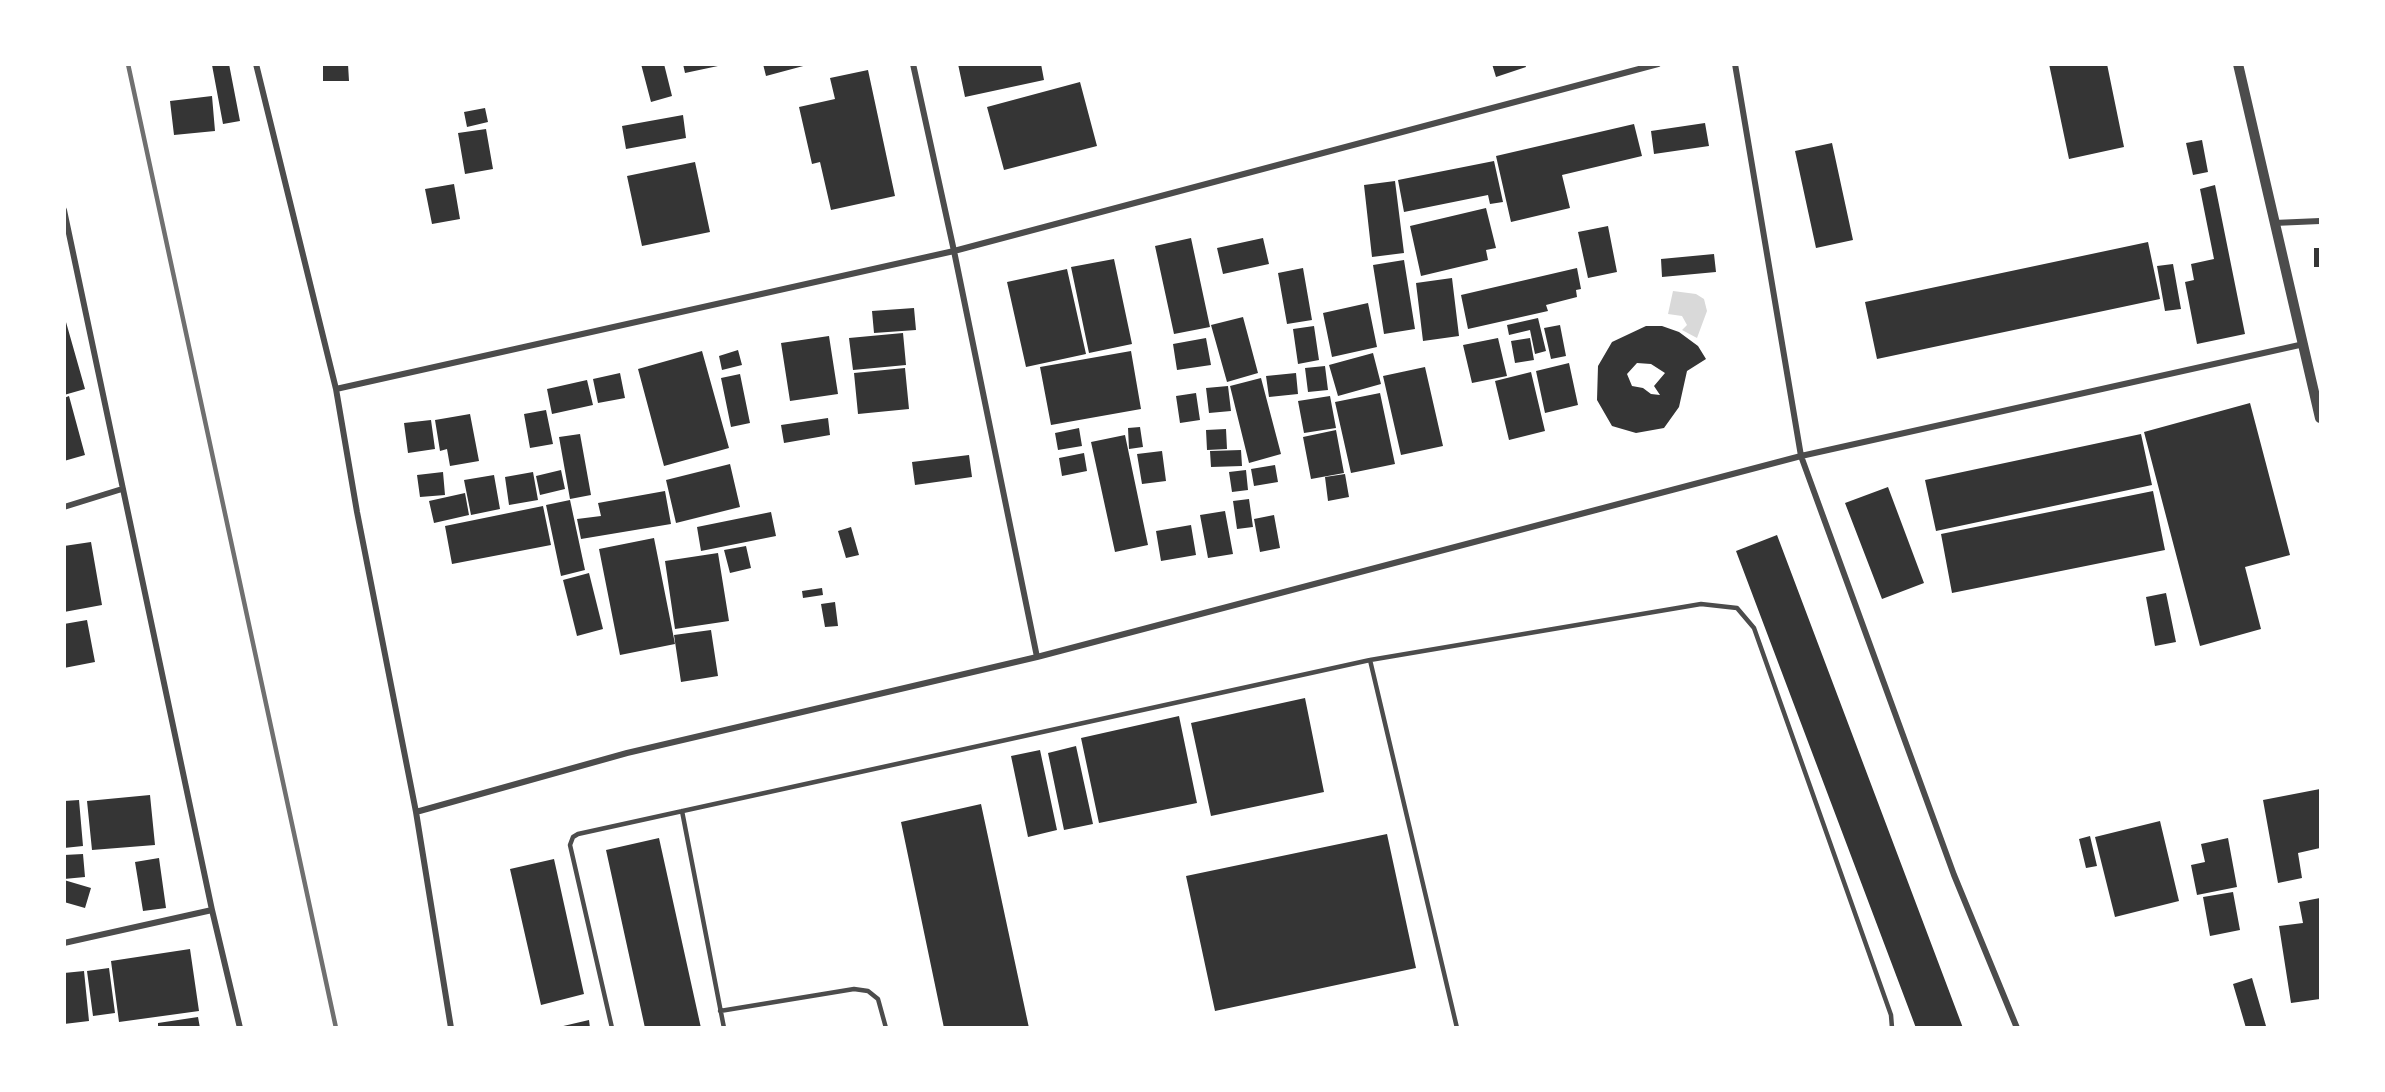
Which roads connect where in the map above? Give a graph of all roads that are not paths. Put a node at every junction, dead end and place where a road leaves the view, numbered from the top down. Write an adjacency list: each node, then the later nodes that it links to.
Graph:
1 (256, 64): 11 (street)
2 (913, 64): 9 (street)
3 (1658, 64): 9 (street)
4 (1735, 64): 13 (street)
5 (2238, 64): 8 (street)
6 (64, 210): 14 (street)
7 (2320, 221): 8 (street)
8 (2274, 223): 10 (street)
9 (954, 251): 11 (street); 16 (street)
10 (2304, 344): 12 (street); 13 (street)
11 (336, 388): 19 (street)
12 (2320, 418)
13 (1802, 456): 16 (street); 30 (street)
14 (122, 489): 15 (street); 20 (street)
15 (64, 507)
16 (1037, 657): 19 (street)
17 (1370, 660): 18 (lane); 28 (lane); 29 (lane)
18 (682, 811): 22 (lane); 25 (lane)
19 (416, 812): 24 (street)
20 (212, 910): 21 (street); 23 (street)
21 (64, 943)
22 (720, 1011): 26 (lane); 27 (lane)
23 (240, 1028)
24 (451, 1028)
25 (612, 1028)
26 (724, 1028)
27 (886, 1028)
28 (1457, 1028)
29 (1892, 1028)
30 (2018, 1028)

